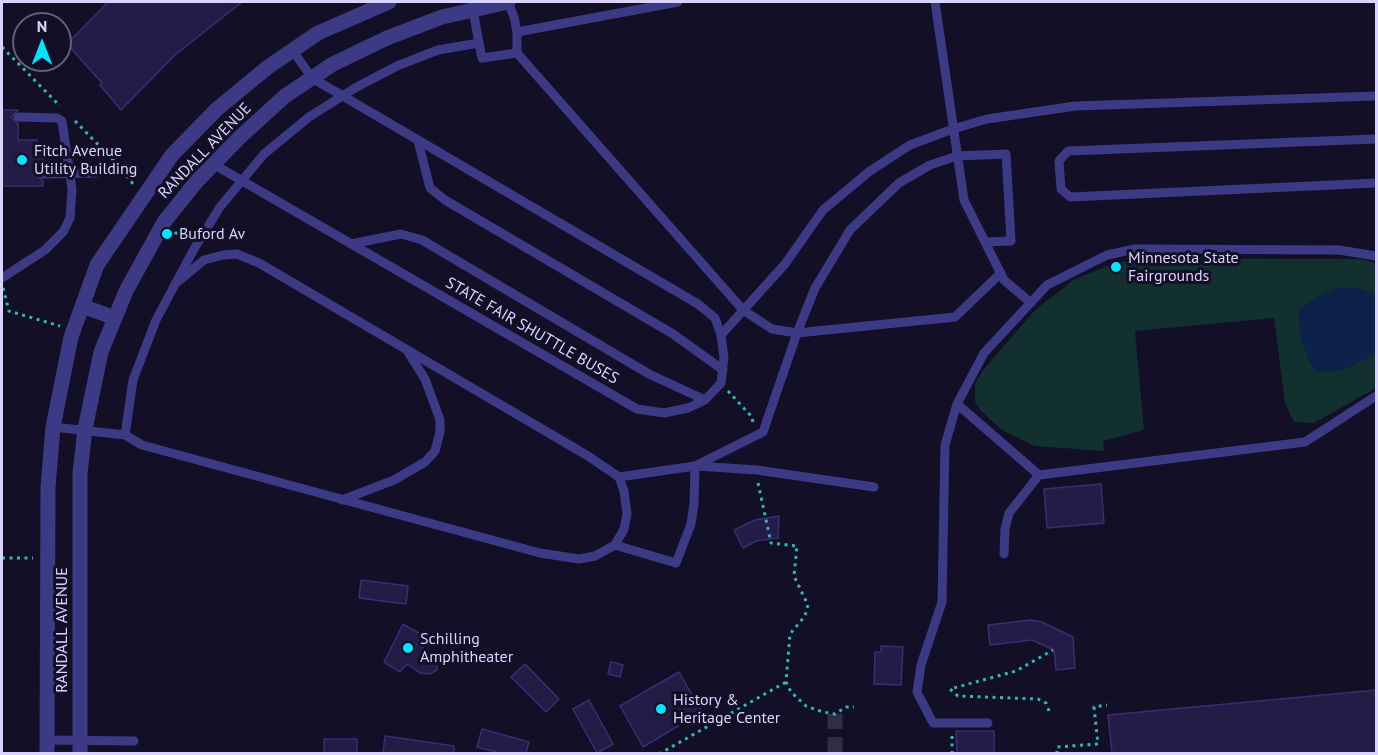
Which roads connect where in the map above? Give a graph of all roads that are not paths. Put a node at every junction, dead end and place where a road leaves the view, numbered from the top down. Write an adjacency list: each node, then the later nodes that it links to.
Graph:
1 (389, 2): 8 (street, RANDALL AVENUE)
2 (505, 2): 5 (street, RANDALL AVENUE); 6 (lane)
3 (678, 2): 6 (lane)
4 (935, 2): 14 (lane)
5 (473, 10): 7 (lane); 10 (street, RANDALL AVENUE)
6 (517, 32): 9 (lane)
7 (479, 43): 9 (lane); 11 (lane)
8 (293, 51): 10 (lane); 31 (street, RANDALL AVENUE)
9 (517, 53): 32 (lane)
10 (312, 78): 11 (lane); 18 (street, RANDALL AVENUE)
11 (342, 96): 16 (lane); 22 (lane)
12 (1377, 96): 14 (lane)
13 (18, 117): 19 (lane)
14 (953, 129): 17 (lane); 32 (lane)
15 (1377, 139): 23 (lane)
16 (418, 141): 35 (lane); 37 (lane)
17 (957, 156): 24 (lane); 24 (lane); 34 (lane)
18 (213, 164): 22 (lane, STATE FAIR SHUTTLE BUSES); 33 (street, RANDALL AVENUE)
19 (69, 173): 20 (lane); 21 (lane); 28 (lane)
20 (98, 173)
21 (43, 174)
22 (242, 180): 25 (lane, STATE FAIR SHUTTLE BUSES); 29 (lane)
23 (1377, 183)
24 (985, 242): 27 (lane)
25 (351, 244): 39 (lane, STATE FAIR SHUTTLE BUSES); 39 (lane, STATE FAIR SHUTTLE BUSES)
26 (1377, 256): 30 (lane)
27 (1000, 273): 30 (lane); 34 (lane)
28 (2, 282)
29 (175, 284): 36 (lane); 43 (lane)
30 (1031, 303): 40 (lane)
31 (82, 306): 33 (street); 41 (street, RANDALL AVENUE)
32 (743, 310): 34 (lane); 35 (lane)
33 (114, 318): 42 (street, RANDALL AVENUE)
34 (797, 333): 44 (lane)
35 (721, 335): 37 (lane)
36 (406, 349): 46 (lane); 48 (lane)
37 (723, 370): 39 (lane, STATE FAIR SHUTTLE BUSES)
38 (1377, 396): 45 (lane)
39 (705, 400)
40 (957, 404): 45 (lane); 51 (lane)
41 (53, 426): 42 (lane); 53 (street, RANDALL AVENUE)
42 (85, 429): 43 (lane); 54 (street, RANDALL AVENUE)
43 (125, 435): 48 (lane)
44 (695, 466): 46 (lane); 47 (lane); 49 (lane)
45 (1039, 475): 50 (lane)
46 (619, 477): 49 (lane)
47 (874, 487)
48 (342, 500): 49 (lane)
49 (615, 545)
50 (1004, 554)
51 (988, 723)
52 (134, 741): 54 (lane)
53 (47, 747): 54 (lane)
54 (80, 747)

